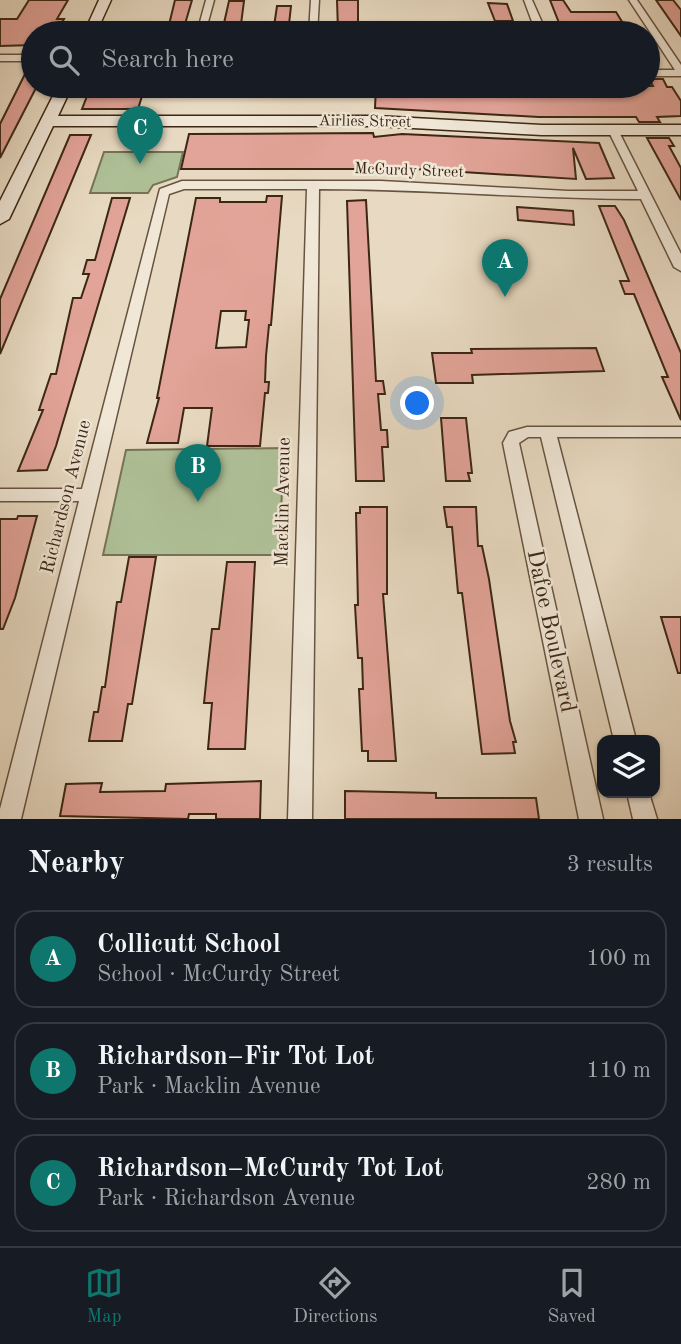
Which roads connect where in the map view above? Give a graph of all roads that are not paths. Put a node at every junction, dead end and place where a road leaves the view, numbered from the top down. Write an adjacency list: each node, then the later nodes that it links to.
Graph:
1 (106, 0): 6 (street)
2 (210, 0): 7 (street)
3 (315, 0): 8 (street)
4 (528, 0): 9 (street)
5 (633, 0): 10 (street)
6 (96, 21)
7 (204, 21)
8 (314, 21)
9 (537, 21)
10 (647, 21)
11 (660, 41): 15 (street)
12 (0, 58): 13 (street)
13 (21, 58)
14 (660, 73): 15 (street)
15 (681, 73)
16 (59, 98): 17 (street)
17 (48, 121): 18 (street, Airlies Street); 23 (street)
18 (613, 130): 19 (street, Airlies Street); 22 (street)
19 (681, 130)
20 (313, 185): 21 (street, McCurdy Street); 22 (street, McCurdy Street); 32 (street, Macklin Avenue)
21 (170, 188): 28 (street, Richardson Avenue)
22 (646, 195): 24 (street)
23 (0, 219)
24 (681, 267)
25 (548, 432): 26 (street); 29 (street, Dafoe Boulevard); 33 (street, Dafoe Boulevard)
26 (681, 432)
27 (0, 495): 28 (street)
28 (89, 495): 31 (street, Richardson Avenue)
29 (624, 735)
30 (639, 798): 34 (street)
31 (9, 819)
32 (300, 819)
33 (591, 819)
34 (645, 819)

